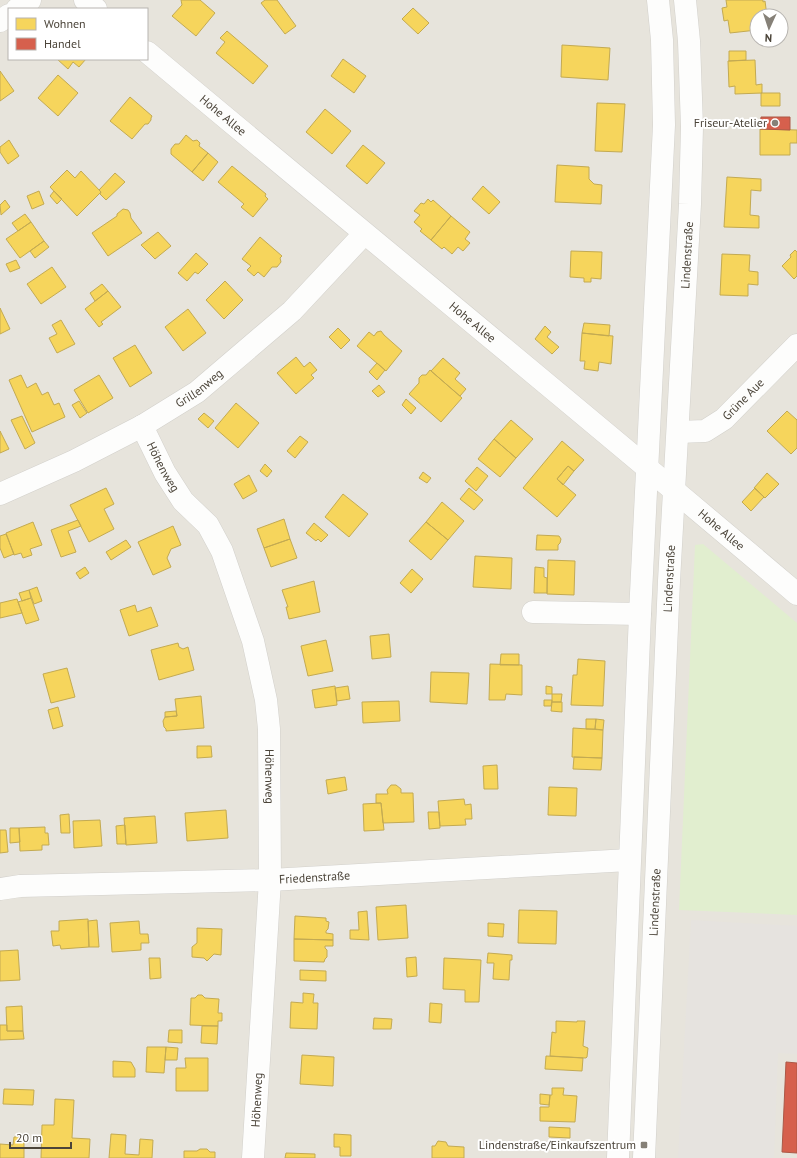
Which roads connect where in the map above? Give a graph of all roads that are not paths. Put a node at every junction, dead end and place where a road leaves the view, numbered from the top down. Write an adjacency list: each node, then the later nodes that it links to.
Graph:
1 (30, 0): 5 (street)
2 (85, 0): 6 (street)
3 (658, 0): 12 (street)
4 (685, 0): 11 (street, Lindenstraße)
5 (18, 8)
6 (95, 8)
7 (148, 53): 8 (street, Hohe Allee)
8 (364, 234): 10 (street, Grillenweg); 12 (street, Hohe Allee)
9 (797, 345): 11 (street, Grüne Aue)
10 (142, 426): 14 (street, Grillenweg); 21 (street, Höhenweg)
11 (678, 432): 13 (street, Lindenstraße)
12 (647, 467): 13 (street, Hohe Allee); 17 (street)
13 (674, 490): 15 (street, Hohe Allee); 19 (street, Lindenstraße)
14 (0, 494)
15 (797, 594)
16 (533, 612): 17 (street)
17 (640, 614): 18 (street)
18 (630, 835): 19 (street); 20 (street)
19 (657, 836): 24 (street, Lindenstraße)
20 (629, 860): 21 (street, Friedenstraße); 23 (street)
21 (270, 880): 22 (street, Friedenstraße); 25 (street, Höhenweg)
22 (0, 889)
23 (624, 1031): 24 (street); 26 (street)
24 (649, 1032): 27 (street, Lindenstraße)
25 (253, 1158)
26 (618, 1158)
27 (644, 1158)

